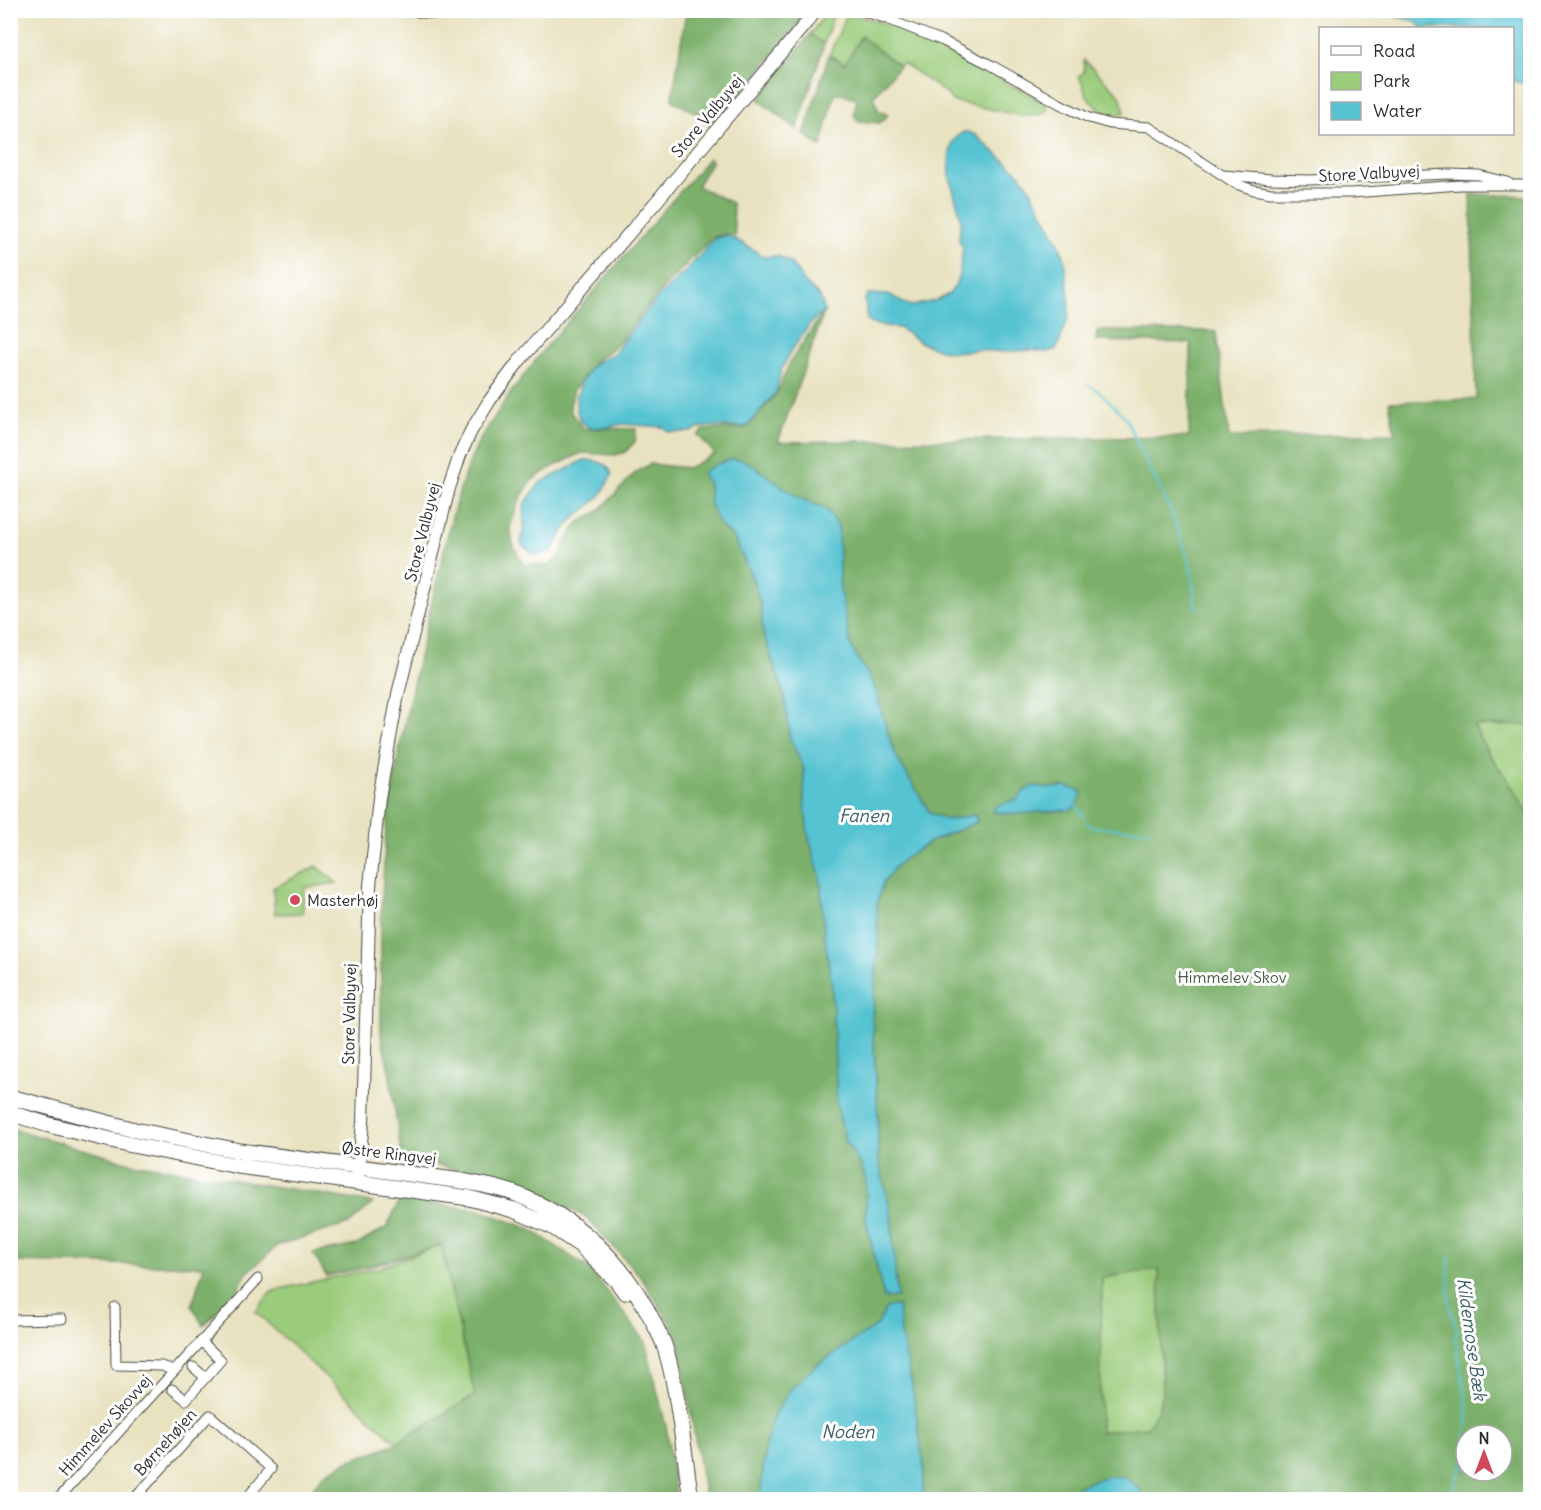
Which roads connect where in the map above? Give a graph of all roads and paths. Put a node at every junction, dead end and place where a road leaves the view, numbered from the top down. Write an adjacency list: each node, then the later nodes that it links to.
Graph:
1 (412, 10): 2 (street)
2 (455, 10)
3 (817, 10): 9 (street, Store Valbyvej)
4 (859, 10): 5 (street, Store Valbyvej)
5 (1220, 174): 6 (street, Store Valbyvej); 6 (street, Store Valbyvej)
6 (1527, 185)
7 (10, 1096): 9 (main road, Østre Ringvej)
8 (10, 1113): 9 (main road, Østre Ringvej)
9 (357, 1176): 22 (main road, Østre Ringvej)
10 (258, 1279): 14 (street, Himmelev Skovvej)
11 (116, 1307): 16 (street, Himmelev Skovvej)
12 (62, 1319): 13 (street)
13 (10, 1320)
14 (201, 1341): 16 (street, Himmelev Skovvej); 17 (street)
15 (193, 1367): 17 (street)
16 (174, 1371): 19 (street, Himmelev Skovvej)
17 (206, 1378): 18 (street)
18 (172, 1389)
19 (57, 1500)
20 (133, 1500): 21 (street, Børnehøjen)
21 (245, 1500)
22 (691, 1500)

